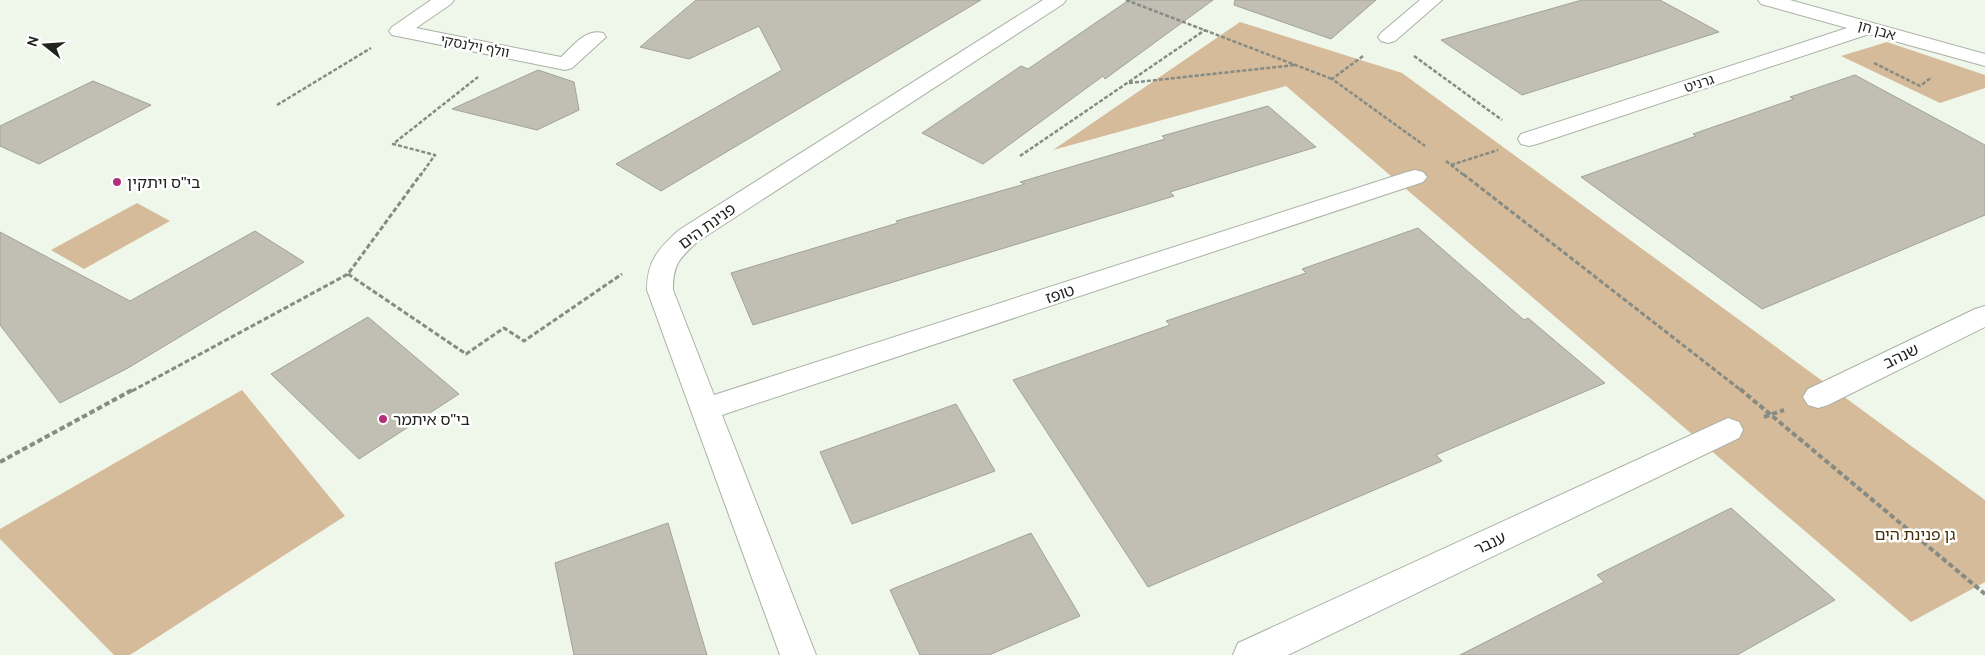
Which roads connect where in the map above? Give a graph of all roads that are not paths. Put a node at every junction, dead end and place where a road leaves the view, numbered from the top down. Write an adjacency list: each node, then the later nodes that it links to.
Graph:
1 (444, 0): 6 (street, וולף וילנסקי)
2 (1056, 0): 13 (street, פנינת הים)
3 (1432, 0): 7 (street)
4 (1768, 0): 5 (street, אבן חן)
5 (1870, 28): 8 (street, אבן חן); 9 (street, גרניט)
6 (596, 37)
7 (1388, 37)
8 (1985, 60)
9 (1529, 139)
10 (1415, 177): 13 (street, טופז)
11 (1985, 316): 12 (street, שנהב)
12 (1818, 397)
13 (704, 410): 15 (street, פנינת הים)
14 (1728, 430): 16 (street, ענבר)
15 (798, 655)
16 (1251, 655)

